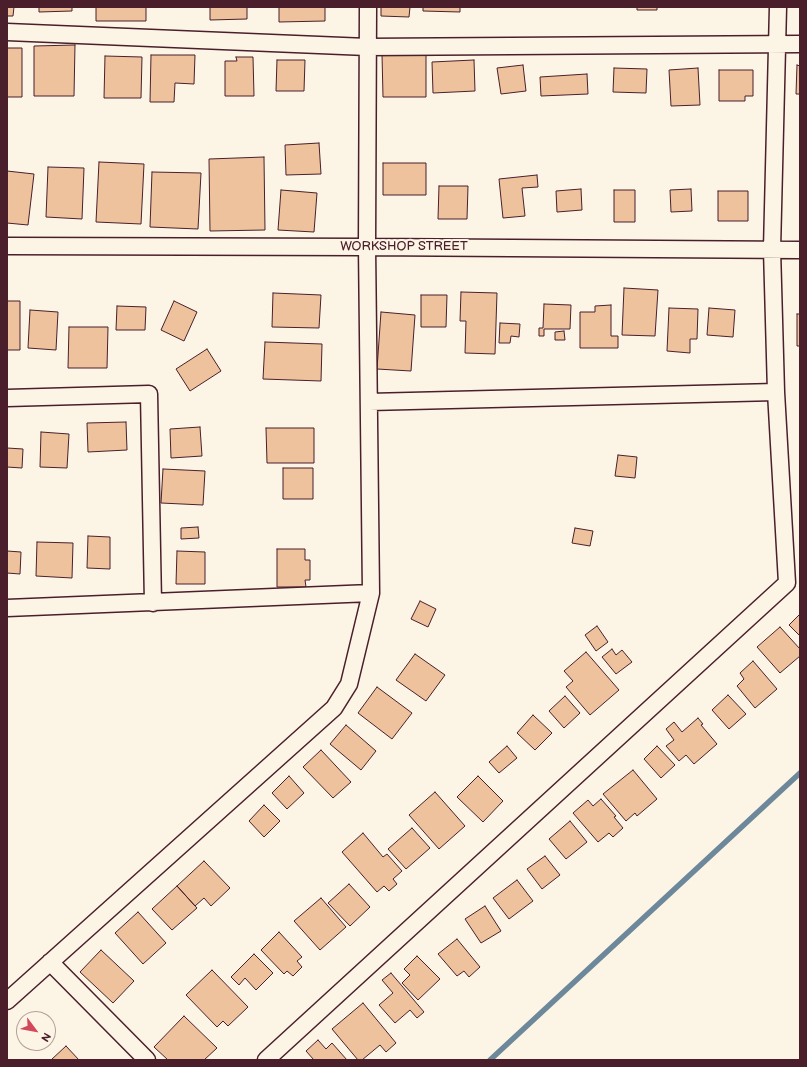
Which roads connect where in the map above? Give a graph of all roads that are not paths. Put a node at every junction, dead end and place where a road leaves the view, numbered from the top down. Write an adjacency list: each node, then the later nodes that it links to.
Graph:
1 (368, 7): 6 (street)
2 (778, 7): 4 (street)
3 (7, 32): 6 (street)
4 (777, 44): 5 (street); 6 (street); 9 (street)
5 (800, 44)
6 (367, 47): 8 (street)
7 (7, 246): 8 (street, WORKSHOP STREET)
8 (367, 247): 9 (street, WORKSHOP STREET); 13 (street)
9 (772, 249): 10 (street, WORKSHOP STREET); 11 (street)
10 (800, 250)
11 (776, 392): 13 (street); 20 (street)
12 (7, 398): 15 (street)
13 (369, 402): 14 (street)
14 (371, 593): 15 (street); 17 (street)
15 (153, 602): 16 (street)
16 (7, 608)
17 (50, 962): 18 (street); 19 (street)
18 (7, 1001)
19 (147, 1060)
20 (266, 1060)

